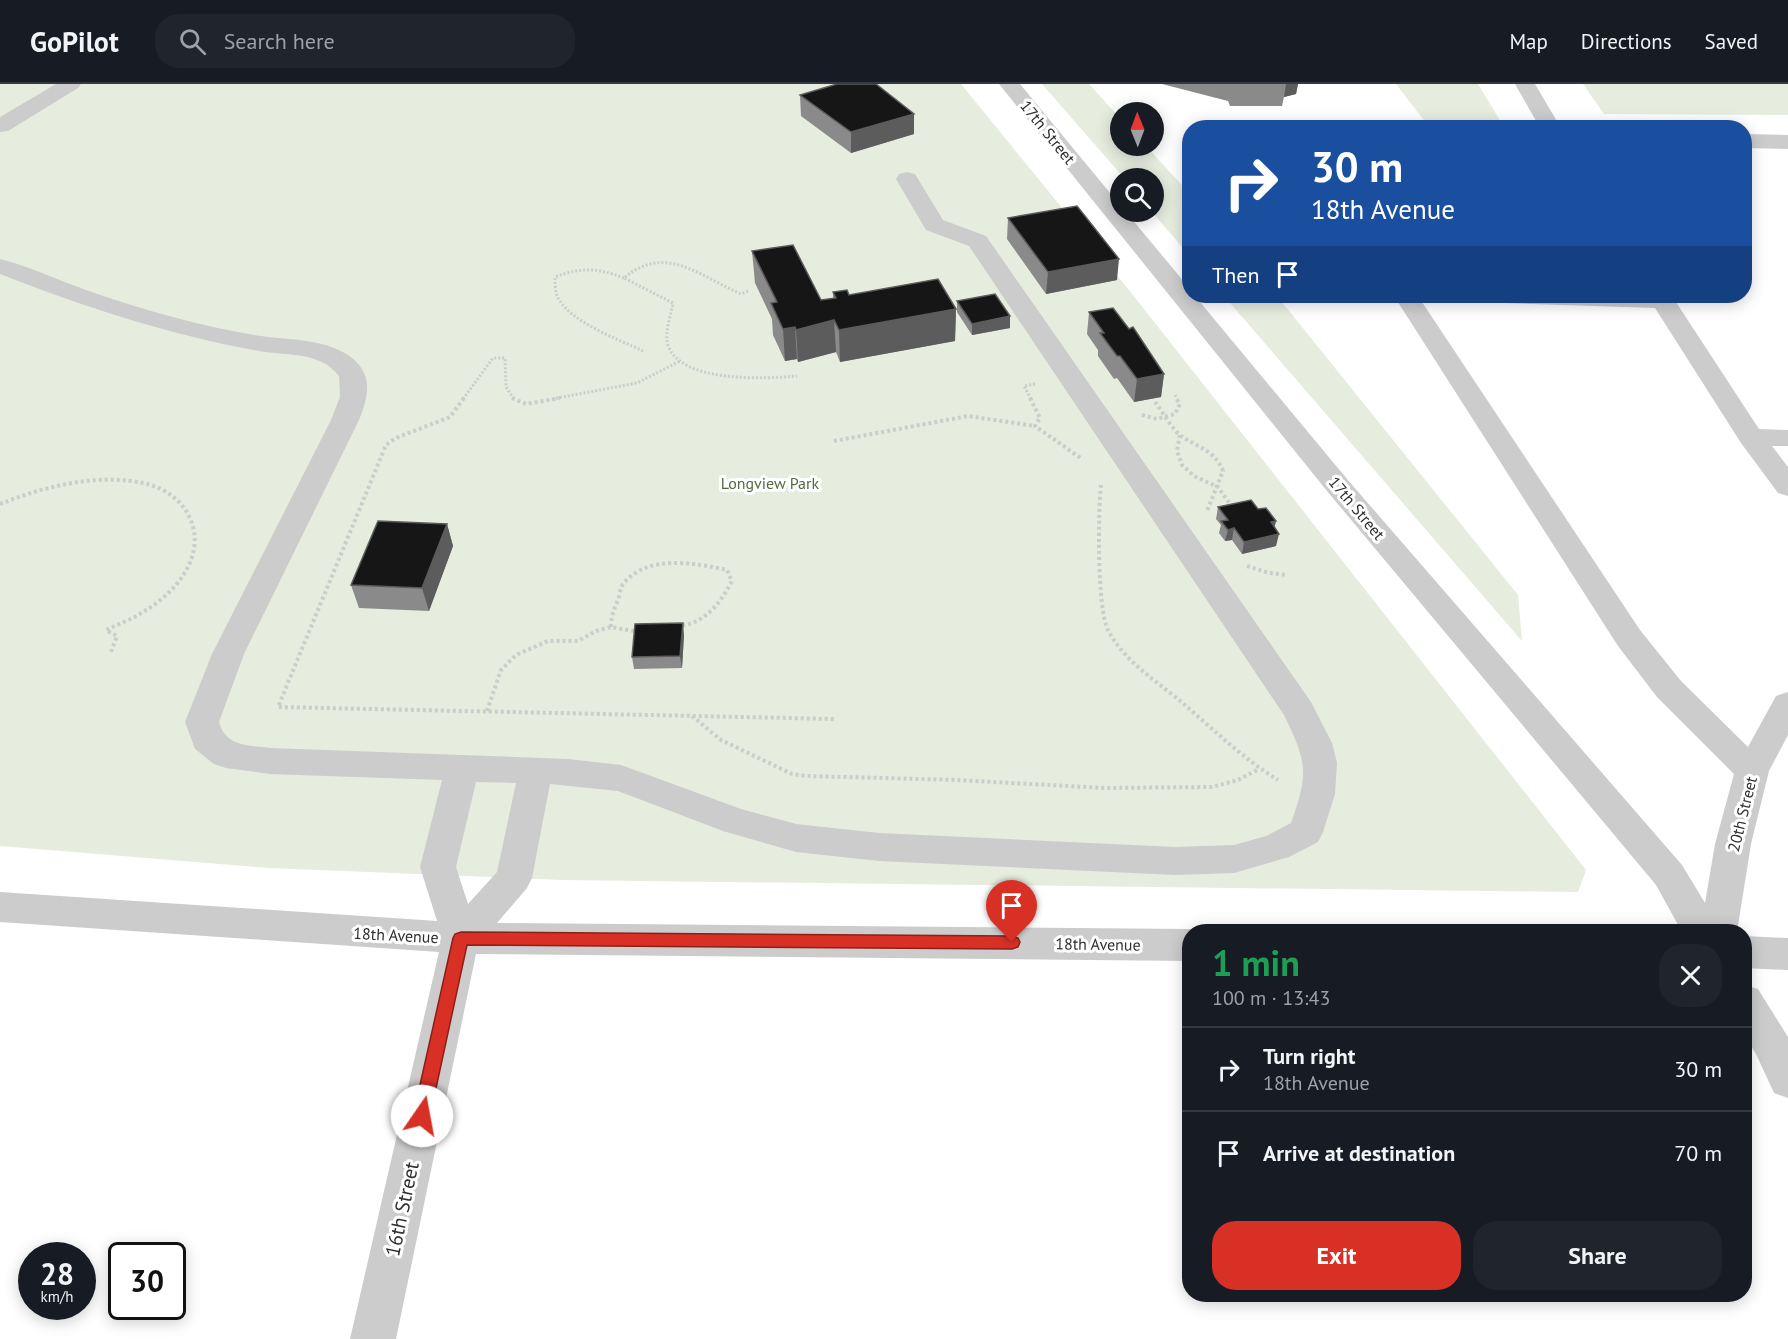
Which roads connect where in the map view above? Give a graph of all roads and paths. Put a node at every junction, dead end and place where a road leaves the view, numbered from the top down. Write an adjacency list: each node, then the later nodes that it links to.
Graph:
1 (71, 84): 5 (street)
2 (1009, 84): 12 (street, 17th Street)
3 (1525, 84): 4 (street)
4 (1546, 120)
5 (0, 126)
6 (1752, 141): 7 (street)
7 (1788, 142)
8 (907, 179): 19 (street)
9 (0, 267): 46 (street)
10 (624, 278): 11 (path); 16 (path); 17 (path)
11 (748, 291)
12 (1182, 296)
13 (1188, 303): 52 (street, 17th Street)
14 (1412, 303): 49 (street)
15 (1664, 303): 26 (street)
16 (643, 351)
17 (680, 361): 18 (path); 43 (path)
18 (797, 376)
19 (1071, 378): 24 (path); 50 (street)
20 (1175, 395): 23 (path)
21 (1155, 402): 23 (path)
22 (1138, 413): 23 (path)
23 (1166, 417): 25 (path)
24 (1035, 426): 28 (path); 29 (path)
25 (1180, 435): 31 (path); 31 (path)
26 (1751, 437): 27 (street); 32 (street)
27 (1788, 438)
28 (834, 441)
29 (1089, 465)
30 (1102, 482): 47 (path)
31 (1218, 487): 34 (path); 35 (path)
32 (1788, 487)
33 (0, 504): 41 (path)
34 (1206, 512)
35 (1236, 514)
36 (1243, 564): 37 (path)
37 (1287, 576)
38 (677, 626): 39 (path)
39 (610, 627): 40 (path); 43 (path)
40 (645, 630)
41 (111, 652)
42 (1788, 704): 49 (street, 20th Street)
43 (488, 711): 44 (path)
44 (692, 716): 45 (path); 47 (path)
45 (836, 719)
46 (462, 768): 48 (street); 54 (street)
47 (1259, 769): 50 (path)
48 (536, 771): 50 (street); 54 (street)
49 (1752, 771): 53 (street, 20th Street)
50 (1315, 802)
51 (0, 907): 54 (street, 18th Avenue)
52 (1697, 924)
53 (1719, 924)
54 (461, 938): 55 (street, 18th Avenue); 60 (street, 16th Street)
55 (1182, 945)
56 (1752, 952): 57 (street)
57 (1788, 954)
58 (1752, 1013): 59 (street)
59 (1788, 1080)
60 (373, 1339)

